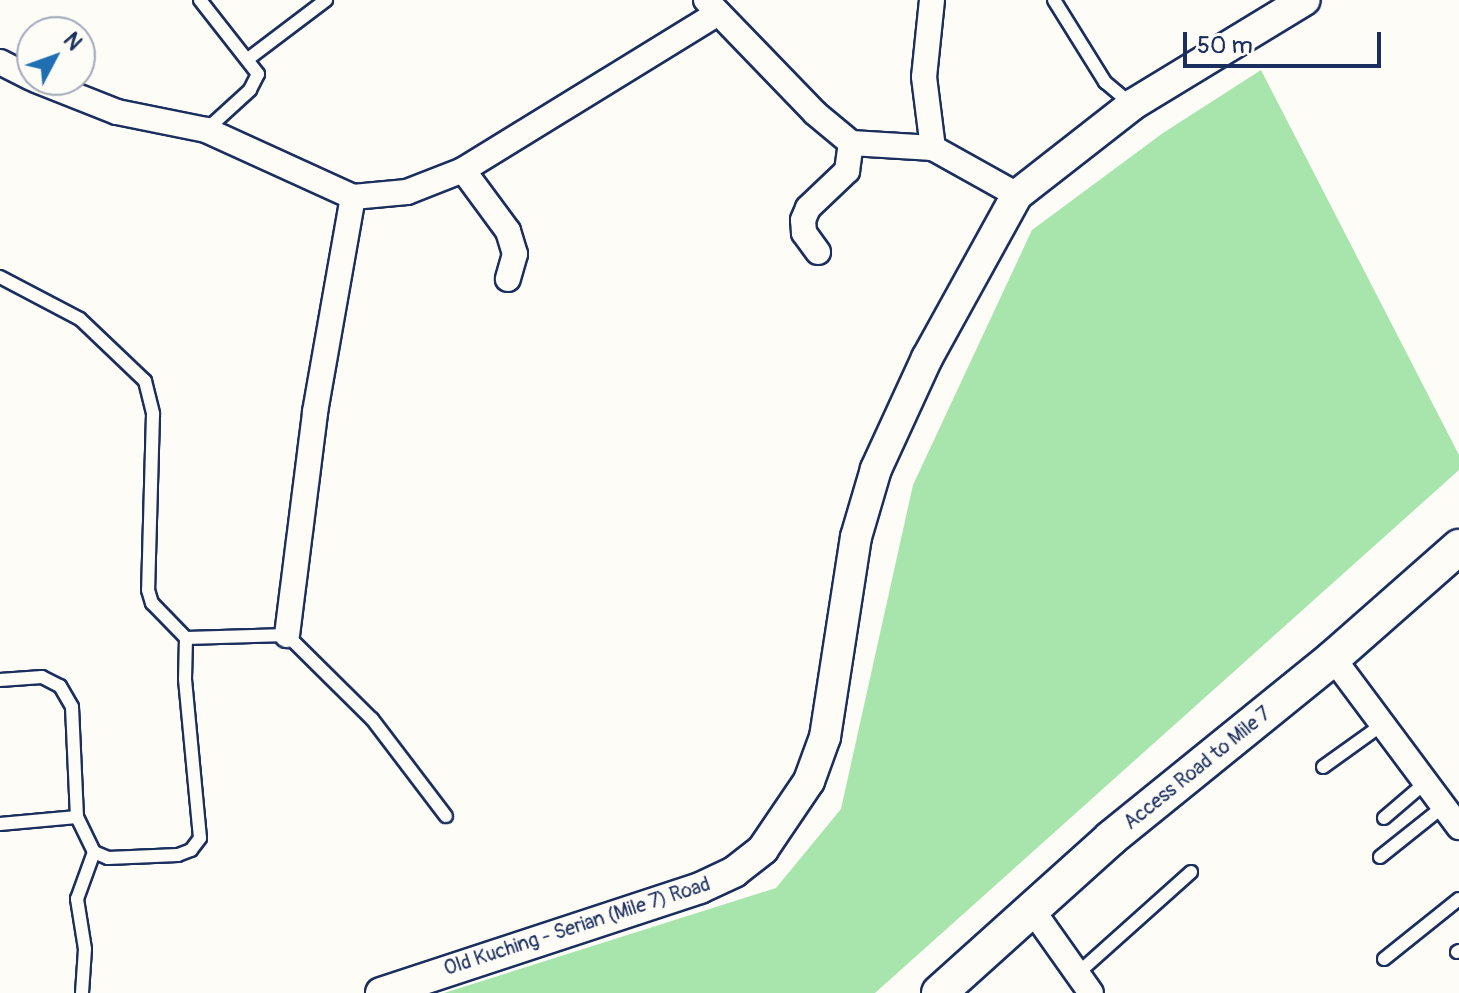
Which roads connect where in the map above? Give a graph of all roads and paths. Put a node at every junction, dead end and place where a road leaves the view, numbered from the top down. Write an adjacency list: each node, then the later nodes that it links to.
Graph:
1 (200, 0): 7 (lane)
2 (326, 0): 7 (lane)
3 (932, 0): 12 (street)
4 (1054, 0): 9 (lane)
5 (1305, 0): 9 (street, Old Kuching - Serian (Mile 7) Road)
6 (712, 6): 11 (street); 13 (street)
7 (248, 59): 10 (lane)
8 (77, 96): 10 (street)
9 (1132, 105): 14 (street, Old Kuching - Serian (Mile 7) Road)
10 (206, 130): 15 (street)
11 (851, 143): 12 (street); 16 (street)
12 (933, 148): 14 (street)
13 (463, 170): 15 (street); 18 (street)
14 (1017, 195): 41 (street, Old Kuching - Serian (Mile 7) Road)
15 (353, 197): 20 (street)
16 (818, 252)
17 (0, 277): 21 (lane)
18 (508, 279)
19 (1459, 547): 22 (main road, Access Road to Mile 7)
20 (287, 635): 21 (lane); 28 (lane)
21 (186, 638): 33 (lane)
22 (1333, 658): 24 (street); 37 (main road, Access Road to Mile 7)
23 (0, 680): 29 (lane)
24 (1383, 724): 25 (lane); 26 (street)
25 (1323, 767)
26 (1426, 782): 27 (street); 30 (lane)
27 (1444, 806): 32 (street); 34 (lane)
28 (446, 816)
29 (77, 817): 31 (lane); 33 (lane)
30 (1384, 818)
31 (0, 824)
32 (1459, 827)
33 (94, 852): 40 (lane)
34 (1380, 857)
35 (1191, 872): 39 (lane)
36 (1459, 899): 38 (lane)
37 (1033, 911): 39 (street); 42 (main road, Access Road to Mile 7)
38 (1384, 959)
39 (1084, 983)
40 (82, 993)
41 (381, 993)
42 (939, 993)

